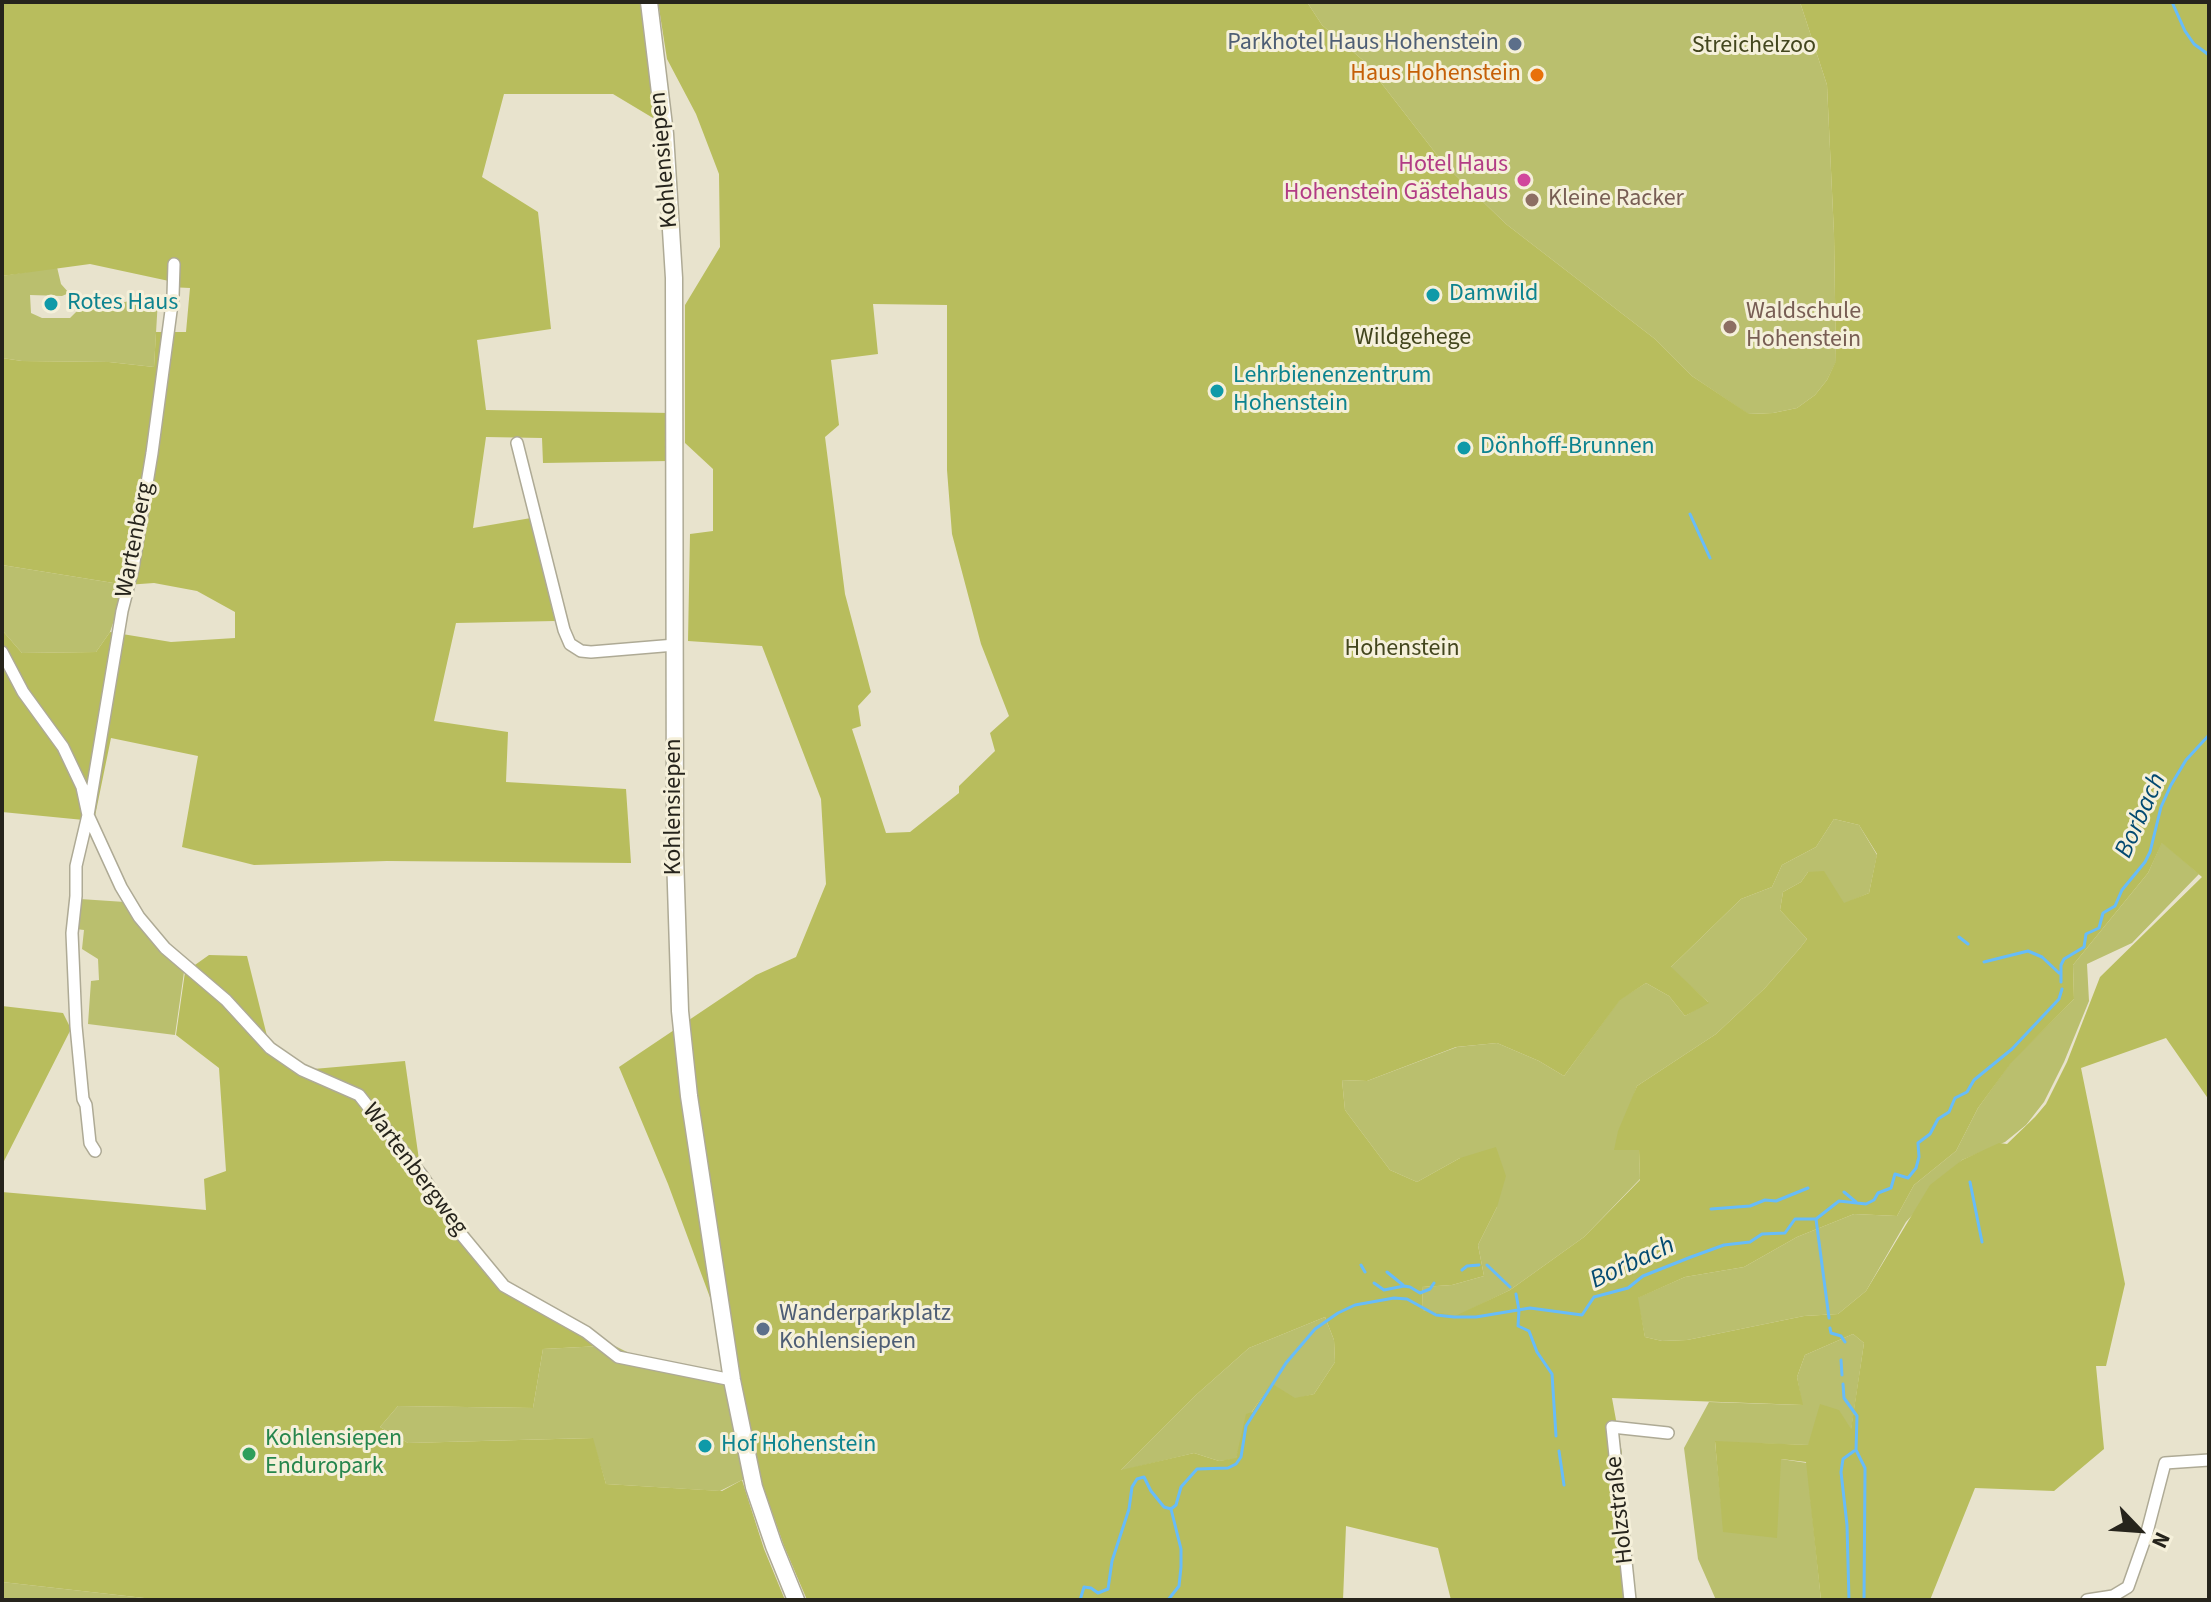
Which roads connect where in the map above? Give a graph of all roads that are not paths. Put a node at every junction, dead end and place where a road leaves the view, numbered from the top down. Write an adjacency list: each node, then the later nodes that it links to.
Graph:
1 (649, 2): 4 (street, Kohlensiepen)
2 (174, 264): 6 (street, Wartenberg)
3 (517, 443): 4 (street)
4 (675, 645): 8 (street, Kohlensiepen)
5 (2, 652): 6 (street, Wartenbergweg)
6 (88, 815): 7 (street, Wartenbergweg); 8 (street, Wartenbergweg)
7 (95, 1151)
8 (732, 1380): 11 (street, Kohlensiepen)
9 (1668, 1433): 12 (street, Holzstraße)
10 (2209, 1460): 13 (street)
11 (796, 1600)
12 (1630, 1600)
13 (2087, 1600)

